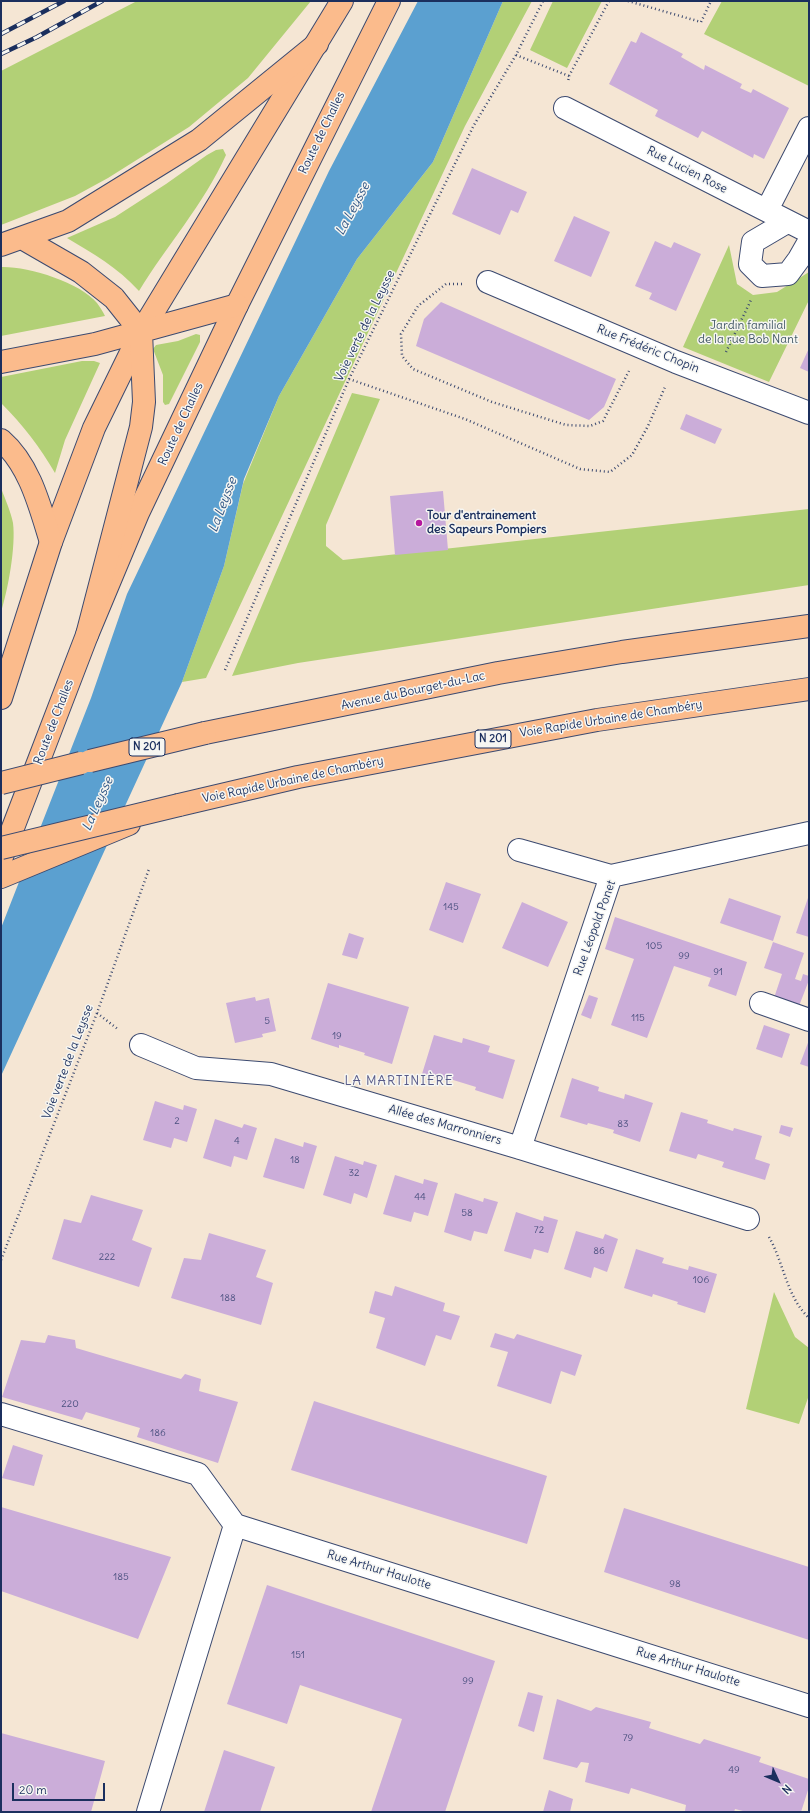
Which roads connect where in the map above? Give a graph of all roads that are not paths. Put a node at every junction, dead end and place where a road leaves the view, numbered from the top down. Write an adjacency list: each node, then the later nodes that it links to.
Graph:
1 (342, 1): 3 (main road)
2 (389, 1): 13 (main road, Route de Challes)
3 (317, 44): 9 (main road); 14 (main road)
4 (565, 108): 6 (street, Rue Lucien Rose)
5 (809, 128): 6 (street)
6 (767, 210): 7 (street, Rue Lucien Rose)
7 (787, 222): 8 (street, Rue Lucien Rose); 10 (street)
8 (809, 232)
9 (22, 238): 11 (main road); 14 (main road)
10 (809, 244)
11 (1, 245)
12 (488, 282): 16 (street, Rue Frédéric Chopin)
13 (237, 305): 14 (main road); 20 (main road, Route de Challes)
14 (141, 332): 15 (main road); 18 (main road); 20 (main road)
15 (1, 362)
16 (809, 414)
17 (1, 440): 18 (main road)
18 (52, 542): 22 (main road)
19 (809, 626): 23 (main road, Avenue du Bourget-du-Lac / N 201, bridge)
20 (87, 635): 30 (main road, Route de Challes)
21 (809, 689): 26 (main road, Voie Rapide Urbaine de Chambéry / N 201)
22 (1, 698)
23 (85, 762): 24 (main road, bridge); 25 (main road, N 201, bridge)
24 (1, 769)
25 (1, 783)
26 (174, 806): 28 (main road, N 201, bridge); 32 (main road, bridge)
27 (809, 833): 31 (street, Rue Léopold Ponet)
28 (1, 848)
29 (519, 850): 31 (street)
30 (1, 859)
31 (610, 876): 36 (street, Rue Léopold Ponet)
32 (1, 877)
33 (761, 1003): 34 (street)
34 (809, 1020)
35 (141, 1045): 36 (street, Allée des Marronniers)
36 (520, 1148): 37 (street, Allée des Marronniers)
37 (748, 1218)
38 (1, 1414): 39 (street)
39 (235, 1525): 40 (street, Rue Arthur Haulotte); 41 (street)
40 (809, 1706)
41 (148, 1812)

